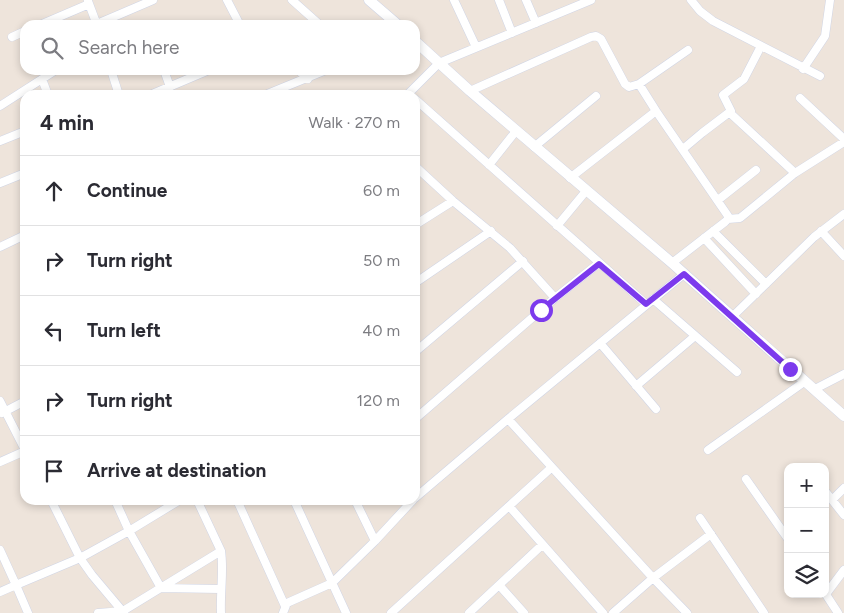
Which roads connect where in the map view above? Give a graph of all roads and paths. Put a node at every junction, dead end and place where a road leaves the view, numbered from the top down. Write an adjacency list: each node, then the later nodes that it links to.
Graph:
1 (153, 0): 15 (street)
2 (227, 0): 16 (street)
3 (292, 0): 17 (street)
4 (369, 0): 18 (street)
5 (454, 0): 25 (street)
6 (499, 0): 20 (street)
7 (526, 0): 19 (street)
8 (591, 0): 12 (street)
9 (691, 0): 24 (street)
10 (830, 0): 28 (street)
11 (88, 2): 13 (street); 14 (street)
12 (582, 2): 19 (street)
13 (50, 20)
14 (95, 20)
15 (106, 20)
16 (237, 20)
17 (314, 20)
18 (388, 20)
19 (536, 23): 20 (street)
20 (512, 33): 25 (street)
21 (20, 34): 22 (street)
22 (12, 37)
23 (420, 46): 27 (street)
24 (761, 46): 28 (street); 53 (street)
25 (476, 47): 27 (street)
26 (688, 50): 38 (street)
27 (439, 63): 45 (street); 46 (street)
28 (803, 69): 35 (street)
29 (48, 75): 36 (street)
30 (113, 75): 42 (street)
31 (166, 75): 39 (street)
32 (198, 75): 39 (street)
33 (304, 75): 37 (street)
34 (316, 75): 37 (street)
35 (820, 76)
36 (42, 79): 40 (street); 41 (street)
37 (308, 79): 44 (street)
38 (638, 84): 46 (street); 52 (street)
39 (170, 87): 43 (street)
40 (24, 90)
41 (46, 90)
42 (117, 90)
43 (162, 90)
44 (278, 90)
45 (415, 90)
46 (470, 91): 54 (street)
47 (20, 93): 50 (street)
48 (596, 96): 58 (street)
49 (800, 98): 57 (street)
50 (0, 105)
51 (420, 105): 60 (street)
52 (656, 111): 59 (street); 65 (street)
53 (730, 113): 59 (street); 63 (street)
54 (516, 131): 58 (street); 60 (street)
55 (20, 133): 56 (street)
56 (0, 141)
57 (844, 141): 63 (street)
58 (534, 147): 65 (street)
59 (683, 149): 68 (street)
60 (489, 165): 73 (street)
61 (756, 170): 68 (street)
62 (420, 171): 69 (street)
63 (794, 173): 71 (street)
64 (20, 175): 66 (street)
65 (570, 178): 67 (street)
66 (0, 183)
67 (586, 191): 73 (street); 82 (street)
68 (718, 200): 71 (street)
69 (453, 201): 72 (street); 74 (street)
70 (844, 214): 76 (street)
71 (728, 219): 75 (street)
72 (420, 222)
73 (557, 226): 83 (street)
74 (491, 231): 81 (street); 85 (street)
75 (713, 231): 78 (street); 86 (street)
76 (821, 231): 80 (street); 86 (street)
77 (20, 237): 79 (street)
78 (704, 238): 82 (street); 87 (street)
79 (0, 247)
80 (843, 252)
81 (523, 261): 88 (street); 93 (street)
82 (672, 263): 84 (street)
83 (599, 264): 88 (street); 89 (street)
84 (684, 274): 89 (street); 90 (street)
85 (420, 280)
86 (766, 284): 87 (street)
87 (756, 294): 90 (street)
88 (555, 298): 103 (street)
89 (650, 302): 91 (street); 92 (street)
90 (732, 317): 96 (street)
91 (695, 336): 94 (street); 97 (street)
92 (600, 342): 97 (street); 105 (street)
93 (420, 348)
94 (736, 372)
95 (844, 374): 98 (street)
96 (804, 382): 98 (street); 107 (street)
97 (636, 386): 101 (street)
98 (815, 389): 104 (street)
99 (0, 401): 102 (street)
100 (20, 404): 102 (street)
101 (656, 410)
102 (2, 413): 106 (street)
103 (420, 415)
104 (844, 416)
105 (508, 418): 110 (street); 113 (street)
106 (20, 443)
107 (708, 450)
108 (20, 453): 109 (street)
109 (0, 462)
110 (551, 468): 124 (street); 136 (street)
111 (746, 480): 128 (street)
112 (844, 488): 115 (street)
113 (420, 494)
114 (829, 496): 115 (street)
115 (832, 500): 125 (street)
116 (54, 505): 134 (street)
117 (117, 505): 127 (street)
118 (172, 505): 127 (street)
119 (200, 505): 133 (street)
120 (239, 505): 146 (street)
121 (296, 505): 137 (street)
122 (357, 505): 130 (street)
123 (408, 505): 130 (street)
124 (509, 506): 131 (street); 152 (street)
125 (844, 515)
126 (700, 518): 129 (street)
127 (129, 531): 134 (street); 140 (street)
128 (784, 533)
129 (711, 534): 136 (street); 159 (street)
130 (375, 541): 137 (street)
131 (542, 545): 139 (street); 156 (street)
132 (0, 550): 138 (street)
133 (221, 551): 140 (street); 141 (street)
134 (80, 558): 138 (street); 147 (street)
135 (844, 570): 142 (street)
136 (653, 578): 157 (street); 158 (street)
137 (332, 583): 146 (street); 151 (street)
138 (16, 585): 143 (street); 148 (street)
139 (500, 585): 145 (street); 155 (street)
140 (161, 588): 141 (street); 147 (street)
141 (220, 589): 150 (street)
142 (829, 589)
143 (0, 592)
144 (829, 598): 160 (street)
145 (481, 602): 153 (street); 154 (street)
146 (284, 610)
147 (124, 612): 149 (street)
148 (28, 613)
149 (98, 613)
150 (220, 613)
151 (346, 613)
152 (391, 613)
153 (469, 613)
154 (481, 613)
155 (524, 613)
156 (603, 613)
157 (614, 613)
158 (686, 613)
159 (764, 613)
160 (838, 613)

